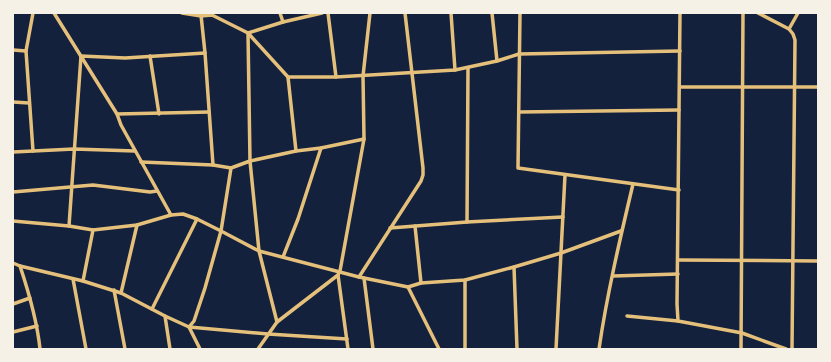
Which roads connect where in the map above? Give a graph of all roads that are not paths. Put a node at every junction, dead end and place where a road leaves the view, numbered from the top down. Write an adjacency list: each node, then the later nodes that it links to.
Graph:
1 (33, 13): 22 (street)
2 (54, 13): 26 (street)
3 (182, 13): 16 (street)
4 (280, 13): 18 (street)
5 (322, 13): 18 (street)
6 (328, 13): 34 (street)
7 (370, 13): 32 (street)
8 (405, 13): 31 (street)
9 (451, 13): 30 (street)
10 (492, 13): 28 (street)
11 (520, 13): 25 (street)
12 (680, 13): 23 (street)
13 (743, 13): 36 (street)
14 (758, 13): 19 (street)
15 (798, 13): 19 (street)
16 (201, 14): 17 (street); 24 (street)
17 (213, 14): 20 (street)
18 (283, 22): 20 (street)
19 (789, 29): 37 (street)
20 (248, 33): 33 (street); 53 (street)
21 (13, 50): 22 (street)
22 (26, 51): 40 (street)
23 (680, 51): 25 (street); 35 (street)
24 (205, 53): 27 (street); 42 (street)
25 (520, 54): 28 (street); 43 (street)
26 (81, 56): 27 (street); 44 (street); 48 (street)
27 (150, 56): 45 (street)
28 (497, 61): 29 (street)
29 (468, 68): 30 (street); 67 (street)
30 (455, 70): 31 (street)
31 (412, 73): 32 (street); 71 (street)
32 (363, 76): 34 (street); 46 (street)
33 (288, 77): 34 (street); 51 (street)
34 (336, 77)
35 (680, 87): 36 (street); 41 (street)
36 (743, 87): 37 (street); 79 (street)
37 (794, 87): 38 (street); 80 (street)
38 (818, 87)
39 (13, 102): 40 (street)
40 (29, 103): 49 (street)
41 (679, 110): 43 (street); 60 (street)
42 (209, 112): 45 (street); 55 (street)
43 (519, 112): 57 (street)
44 (117, 114): 45 (street); 50 (street)
45 (159, 114)
46 (364, 139): 47 (street); 85 (street)
47 (321, 148): 51 (street); 77 (street)
48 (74, 149): 49 (street); 50 (street); 59 (street)
49 (33, 151): 52 (street)
50 (135, 151): 54 (street)
51 (296, 151): 53 (street)
52 (13, 152)
53 (250, 161): 56 (street); 75 (street)
54 (141, 162): 55 (street); 61 (street)
55 (213, 165): 56 (street)
56 (231, 168): 73 (street)
57 (565, 175): 58 (street); 64 (street)
58 (633, 184): 60 (street); 74 (street)
59 (72, 186): 61 (street); 62 (street); 69 (street)
60 (678, 190): 78 (street)
61 (157, 191): 63 (street)
62 (13, 192)
63 (171, 215): 65 (street); 68 (street)
64 (563, 217): 67 (street); 76 (street)
65 (197, 219): 73 (street); 99 (street)
66 (13, 220): 69 (street)
67 (467, 222): 70 (street)
68 (137, 225): 72 (street); 96 (street)
69 (69, 226): 72 (street)
70 (414, 226): 71 (street); 93 (street)
71 (390, 228): 88 (street)
72 (93, 230): 92 (street)
73 (221, 231): 75 (street); 105 (street)
74 (621, 232): 76 (street); 87 (street)
75 (259, 251): 77 (street); 103 (street)
76 (561, 253): 84 (street); 121 (street)
77 (283, 257): 85 (street)
78 (678, 260): 79 (street); 86 (street)
79 (742, 261): 80 (street); 107 (street)
80 (793, 261): 81 (street); 125 (street)
81 (818, 261)
82 (13, 263): 83 (street)
83 (20, 266): 90 (street); 97 (street)
84 (514, 267): 91 (street); 120 (street)
85 (339, 273): 88 (street); 103 (street); 109 (street)
86 (678, 274): 87 (street); 102 (street)
87 (613, 276): 122 (street)
88 (359, 277): 89 (street)
89 (364, 278): 94 (street); 117 (street)
90 (73, 279): 92 (street); 111 (street)
91 (465, 280): 93 (street); 119 (street)
92 (83, 281): 95 (street)
93 (421, 283): 94 (street)
94 (408, 286): 118 (street)
95 (114, 290): 96 (street); 112 (street)
96 (121, 293): 99 (street)
97 (30, 298): 98 (street); 104 (street)
98 (13, 304)
99 (152, 309): 100 (street)
100 (165, 316): 105 (street); 113 (street)
101 (627, 316): 102 (street)
102 (678, 321): 107 (street)
103 (277, 322): 108 (street)
104 (37, 326): 106 (street); 110 (street)
105 (189, 327): 108 (street); 114 (street)
106 (13, 332)
107 (742, 333): 123 (street); 124 (street)
108 (268, 334): 109 (street); 115 (street)
109 (346, 339): 116 (street)
110 (40, 349)
111 (86, 349)
112 (125, 349)
113 (170, 349)
114 (200, 349)
115 (258, 349)
116 (348, 349)
117 (374, 349)
118 (438, 349)
119 (466, 349)
120 (517, 349)
121 (556, 349)
122 (599, 349)
123 (741, 349)
124 (786, 349)
125 (792, 349)

